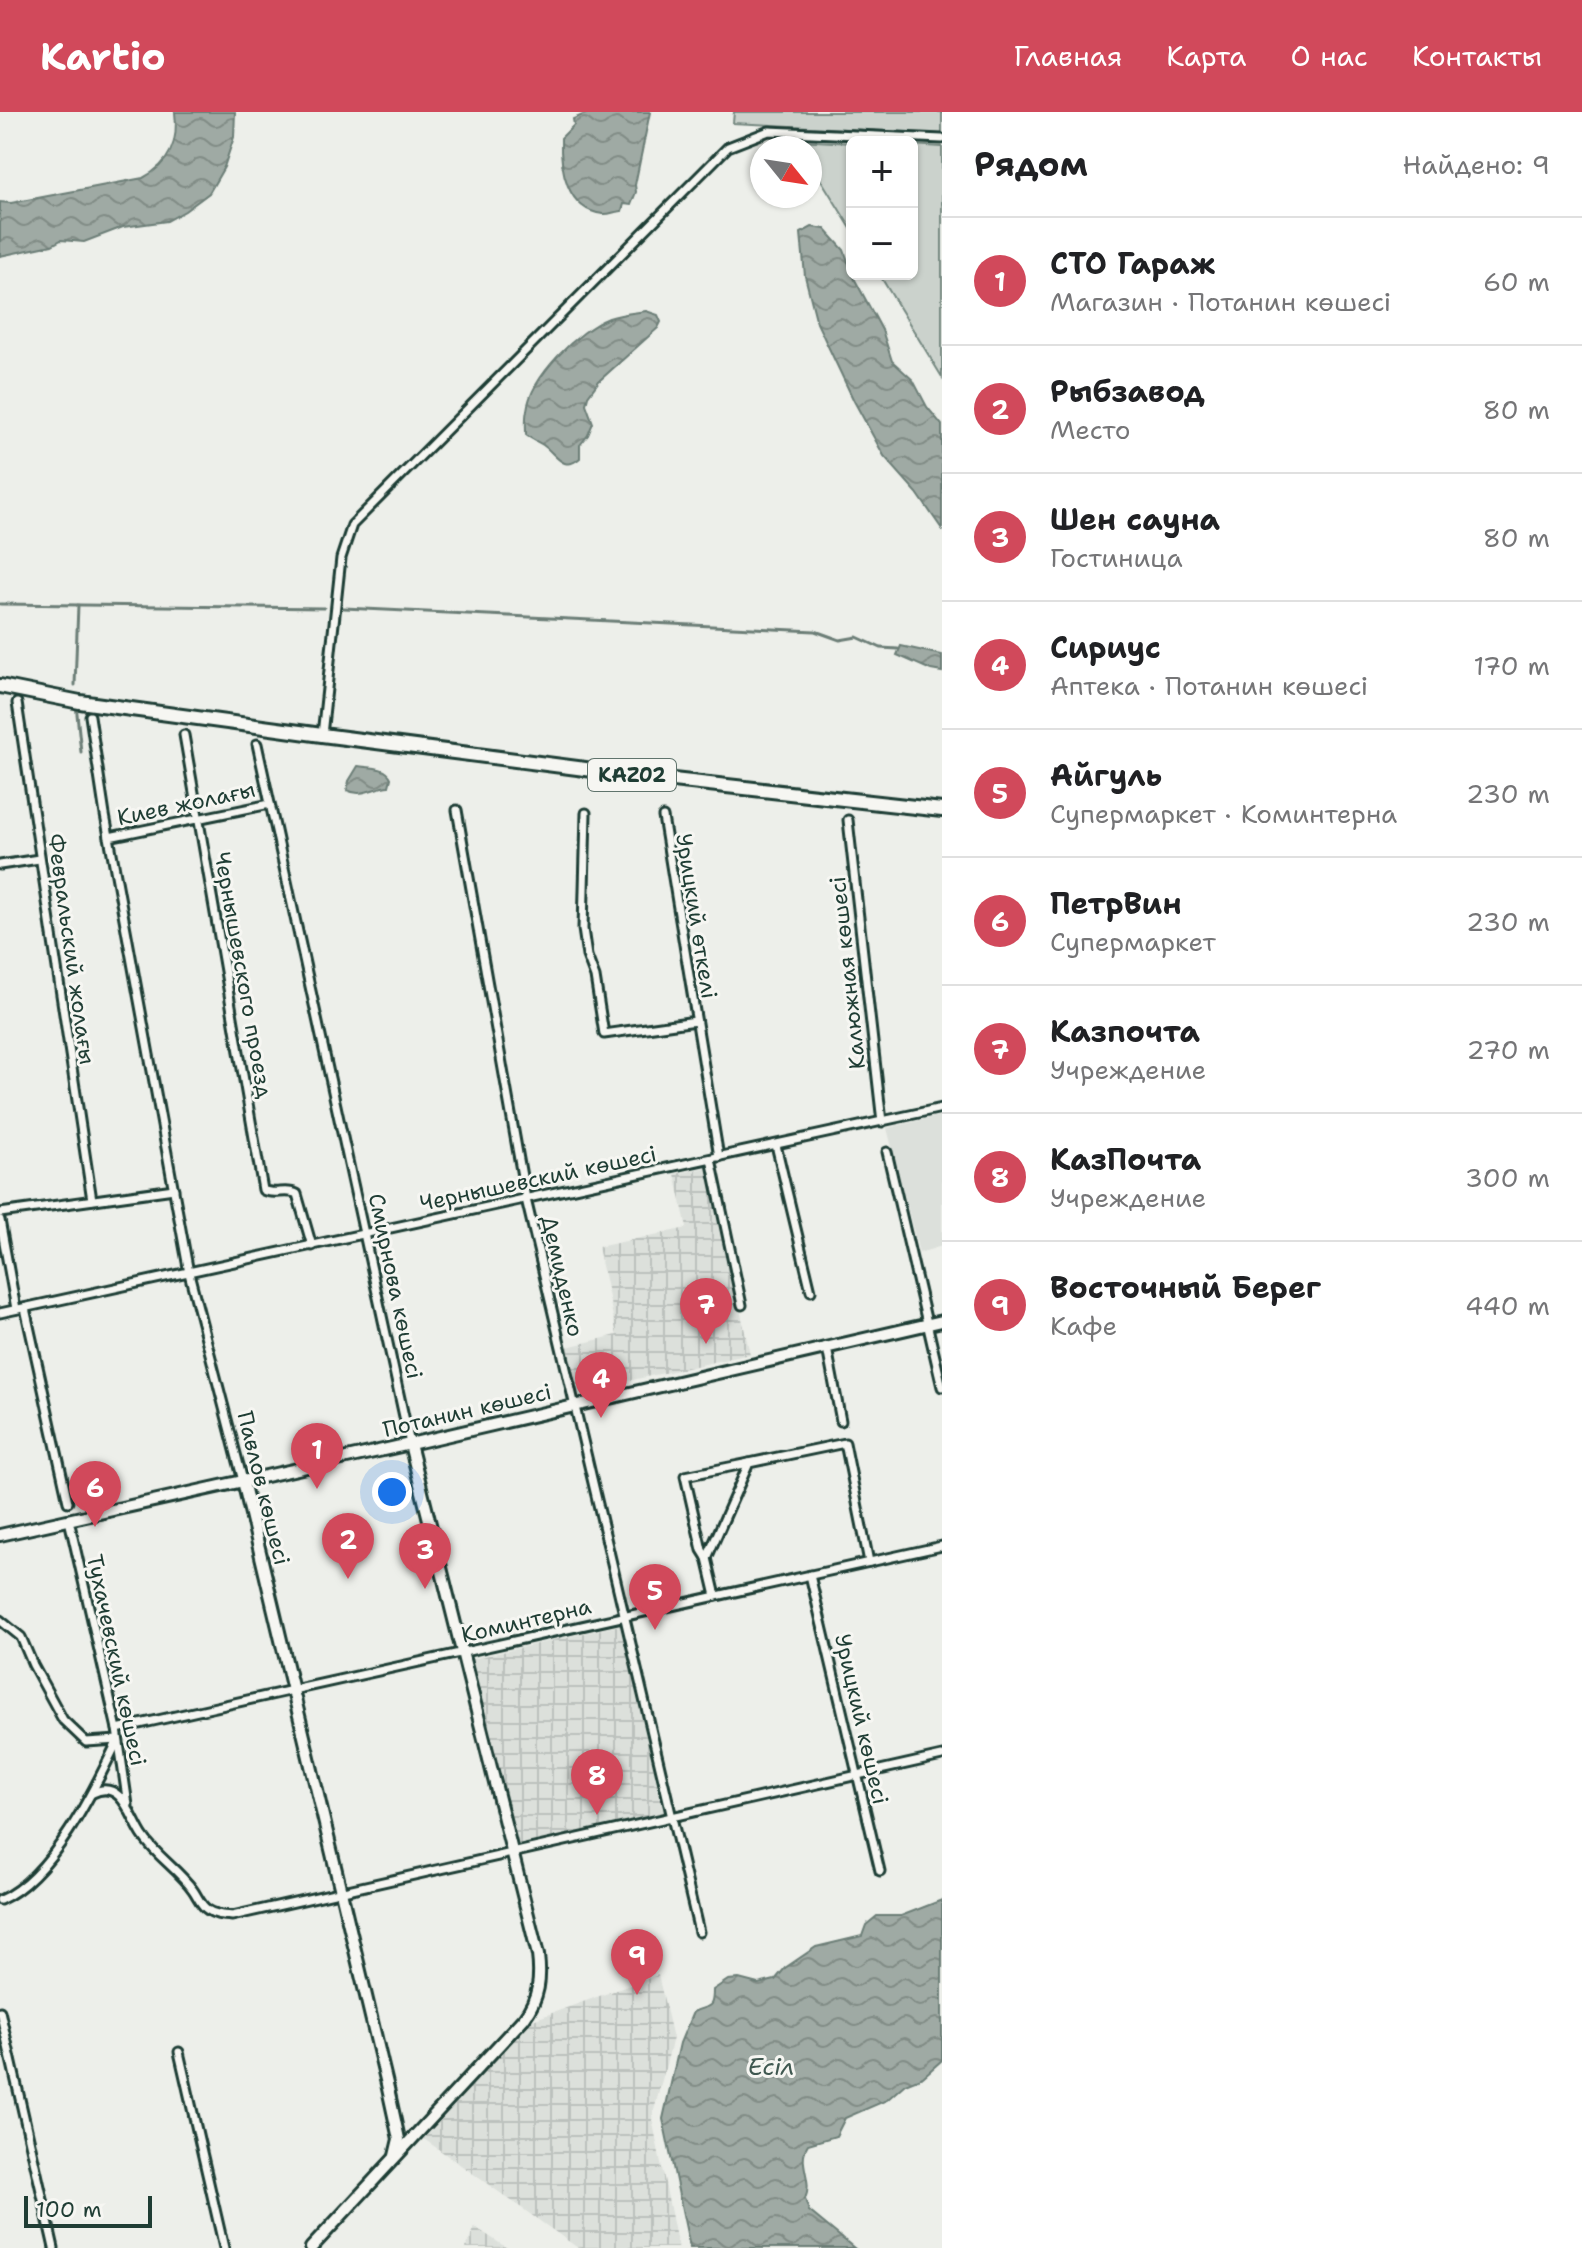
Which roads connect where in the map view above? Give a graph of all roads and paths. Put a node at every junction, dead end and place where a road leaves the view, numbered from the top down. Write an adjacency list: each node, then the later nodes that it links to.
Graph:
1 (942, 139): 6 (street)
2 (0, 686): 6 (highway, KAZ02)
3 (17, 703): 16 (street, Февральский жолағы)
4 (90, 716): 15 (street, Павлов көшесі)
5 (184, 735): 13 (street, Чернышевского проезд)
6 (322, 735): 10 (highway, KAZ02)
7 (257, 744): 8 (street, Смирнова көшесі)
8 (270, 804): 13 (street, Киев жолағы); 29 (street, Смирнова көшесі)
9 (457, 810): 25 (street, Демиденко)
10 (942, 810)
11 (586, 813): 18 (street, Урицкий өткелі)
12 (663, 817): 18 (street, Урицкий өткелі)
13 (198, 819): 15 (street, Киев жолағы); 30 (street, Чернышевского проезд)
14 (848, 820): 20 (street, Калюжная көшесі)
15 (109, 837): 24 (street, Павлов көшесі)
16 (39, 859): 17 (street); 26 (street, Февральский жолағы)
17 (0, 865)
18 (696, 1021): 23 (street, Урицкий өткелі)
19 (942, 1108): 20 (street, Чернышевский көшесі)
20 (882, 1122): 21 (street, Чернышевский көшесі)
21 (776, 1145): 23 (street, Чернышевский көшесі); 32 (street)
22 (887, 1152): 37 (street)
23 (715, 1158): 25 (street, Чернышевский көшесі); 33 (street, Урицкий өткелі)
24 (174, 1189): 26 (street); 31 (street, Павлов көшесі)
25 (526, 1199): 29 (street, Чернышевский көшесі); 40 (street, Демиденко)
26 (92, 1200): 27 (street)
27 (0, 1213)
28 (0, 1220): 34 (street)
29 (364, 1235): 30 (street, Чернышевский көшесі); 42 (street, Смирнова көшесі)
30 (312, 1246): 31 (street, Чернышевский көшесі)
31 (189, 1273): 34 (street, Чернышевский көшесі); 44 (street, Павлов көшесі)
32 (811, 1291)
33 (742, 1305)
34 (20, 1308): 35 (street, Чернышевский көшесі); 45 (street)
35 (0, 1313)
36 (942, 1321): 37 (street, Потанин көшесі)
37 (927, 1324): 38 (street, Потанин көшесі); 39 (street)
38 (827, 1348): 40 (street, Потанин көшесі); 41 (street)
39 (942, 1387)
40 (575, 1405): 42 (street, Потанин көшесі); 53 (street, Демиденко)
41 (841, 1421)
42 (410, 1444): 44 (street, Потанин көшесі); 55 (street, Смирнова көшесі)
43 (749, 1463): 49 (street); 49 (street); 50 (street)
44 (243, 1481): 46 (street, Потанин көшесі); 56 (street, Павлов көшесі)
45 (68, 1502)
46 (69, 1520): 47 (street, Потанин көшесі); 57 (street, Тухачевский көшесі)
47 (0, 1535)
48 (942, 1546): 50 (street, Коминтерна)
49 (707, 1558): 52 (street)
50 (869, 1562): 51 (street, Коминтерна)
51 (810, 1575): 52 (street, Коминтерна); 60 (street, Урицкий көшесі)
52 (716, 1596): 53 (street, Коминтерна)
53 (625, 1617): 55 (street, Коминтерна); 63 (street, Демиденко)
54 (0, 1620): 58 (street)
55 (462, 1653): 56 (street, Коминтерна); 64 (street, Смирнова көшесі)
56 (293, 1691): 57 (street, Коминтерна); 66 (street, Павлов көшесі)
57 (117, 1729): 58 (street, Тухачевский көшесі)
58 (118, 1740): 61 (street); 62 (street, Тухачевский көшесі)
59 (942, 1756): 60 (street)
60 (856, 1775): 63 (street); 65 (street, Урицкий көшесі)
61 (93, 1793): 62 (street, Тухачевский көшесі); 67 (street)
62 (129, 1807): 66 (street, Тухачевский көшесі)
63 (672, 1817): 64 (street); 68 (street, Демиденко)
64 (512, 1854): 66 (street); 72 (street, Смирнова көшесі)
65 (880, 1871)
66 (340, 1893): 71 (street, Павлов көшесі)
67 (0, 1900)
68 (699, 1932)
69 (0, 2011): 74 (street)
70 (179, 2052): 75 (street)
71 (394, 2113): 72 (street); 73 (street, Павлов көшесі)
72 (425, 2126): 73 (street)
73 (389, 2166): 76 (street)
74 (54, 2248)
75 (224, 2248)
76 (311, 2248)

